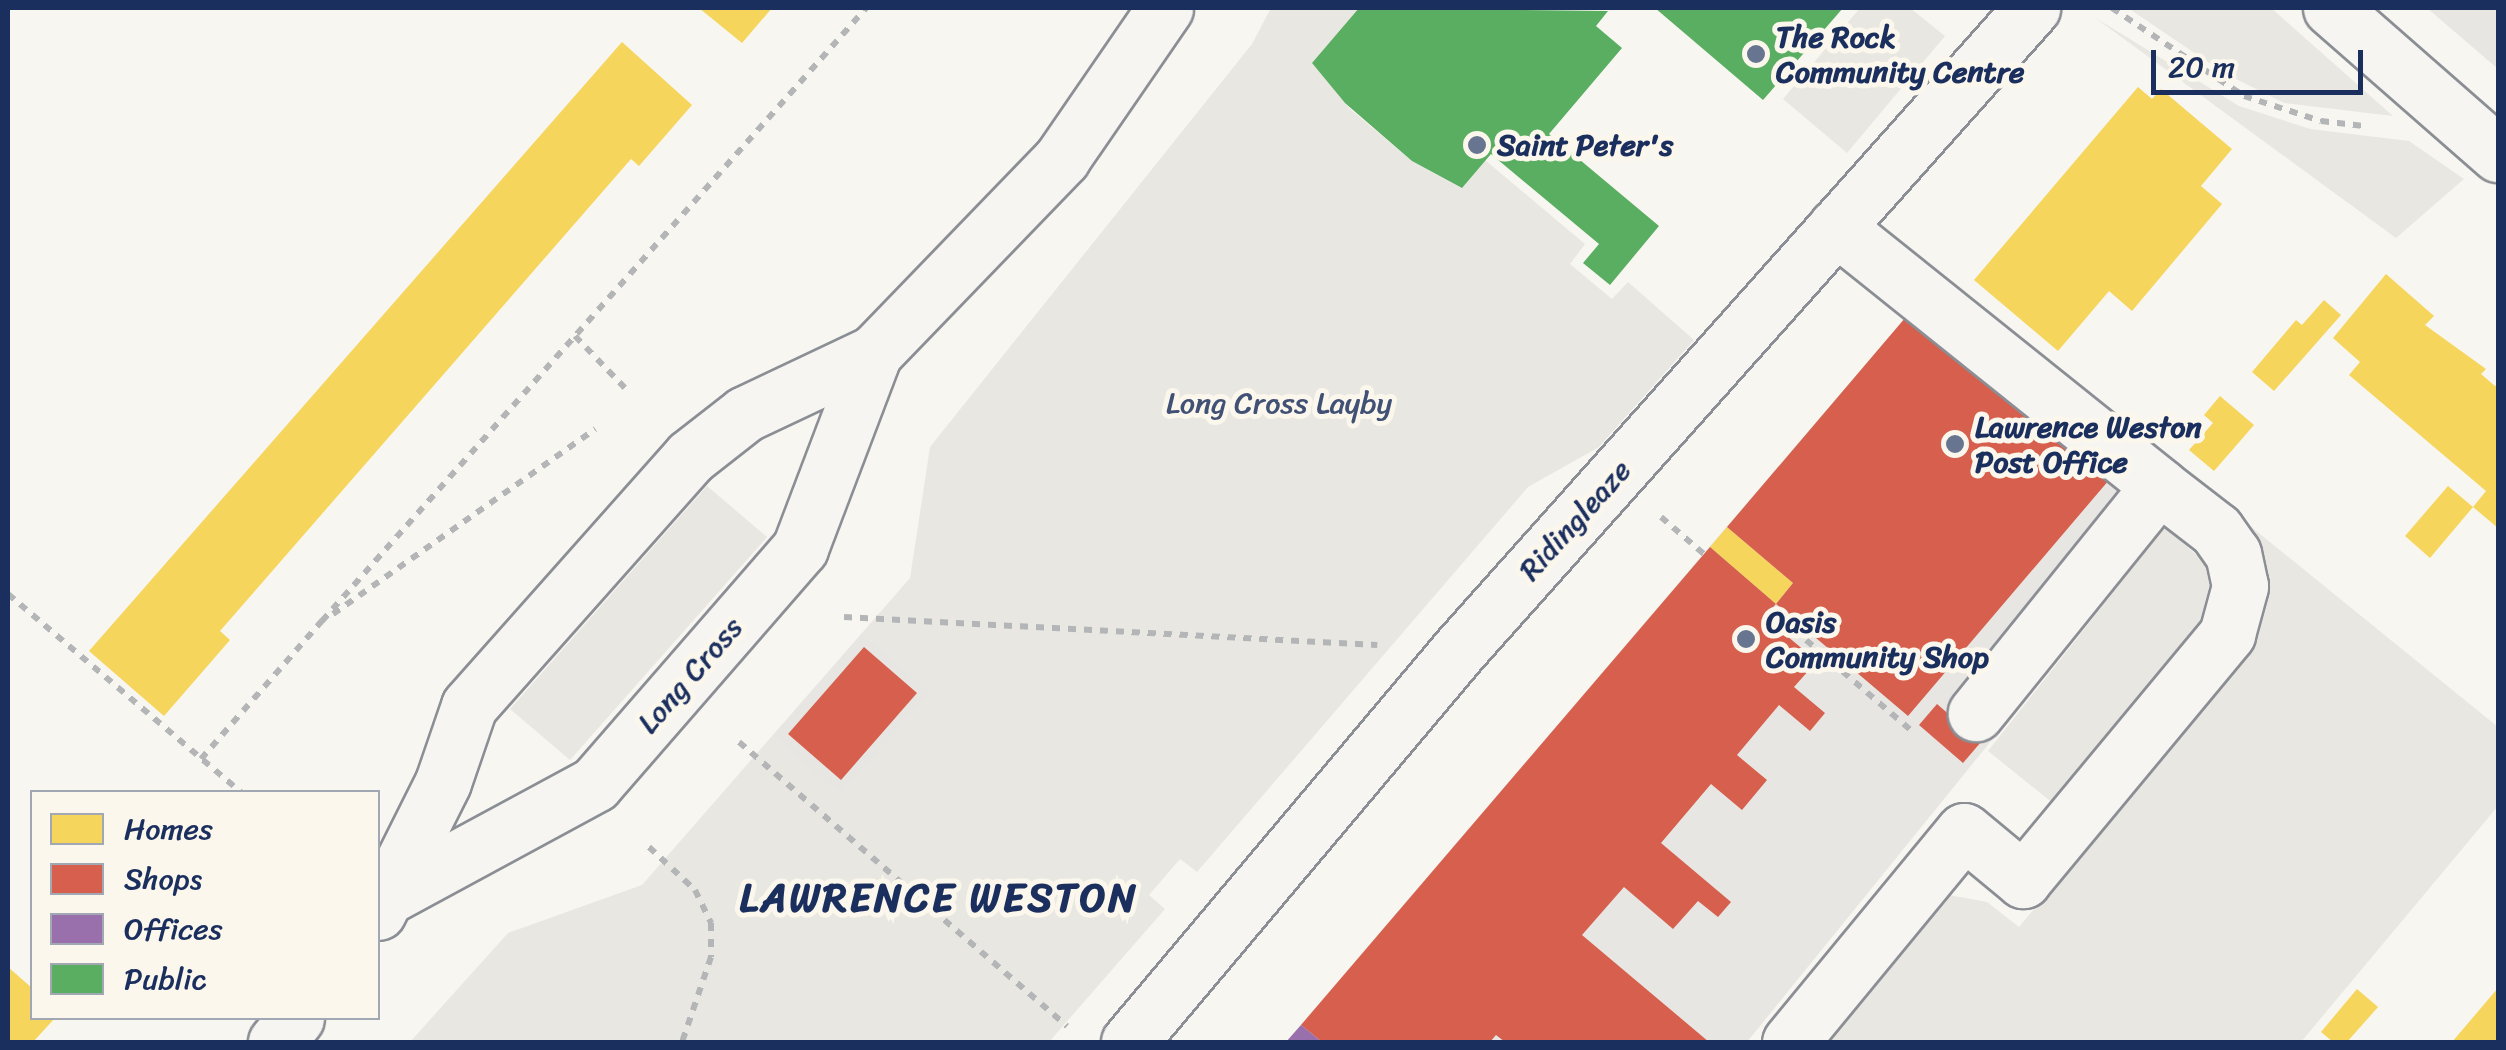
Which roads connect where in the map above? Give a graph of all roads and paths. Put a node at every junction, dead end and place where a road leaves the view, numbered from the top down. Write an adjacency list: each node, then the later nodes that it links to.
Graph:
1 (866, 8): 9 (path)
2 (1165, 8): 10 (street, Long Cross)
3 (2032, 8): 8 (street, Ridingleaze)
4 (2112, 8): 6 (path)
5 (2331, 8): 7 (street)
6 (2373, 126)
7 (2498, 154)
8 (1836, 227): 13 (street); 18 (street, Ridingleaze)
9 (574, 336): 11 (path); 17 (path)
10 (874, 354): 25 (street, Long Cross); 25 (street, Long Cross)
11 (626, 389)
12 (595, 429): 17 (path)
13 (2159, 486): 19 (street); 31 (street)
14 (8, 594): 22 (path)
15 (1770, 610): 20 (path)
16 (844, 616): 18 (path)
17 (322, 621): 22 (path)
18 (1459, 650): 30 (street, Ridingleaze)
19 (1976, 713)
20 (1917, 736)
21 (740, 742): 27 (path)
22 (201, 759): 23 (path)
23 (239, 790)
24 (649, 846): 29 (path)
25 (384, 903)
26 (294, 1020): 28 (street)
27 (1072, 1030)
28 (276, 1042)
29 (682, 1042)
30 (1129, 1042)
31 (1790, 1042)

